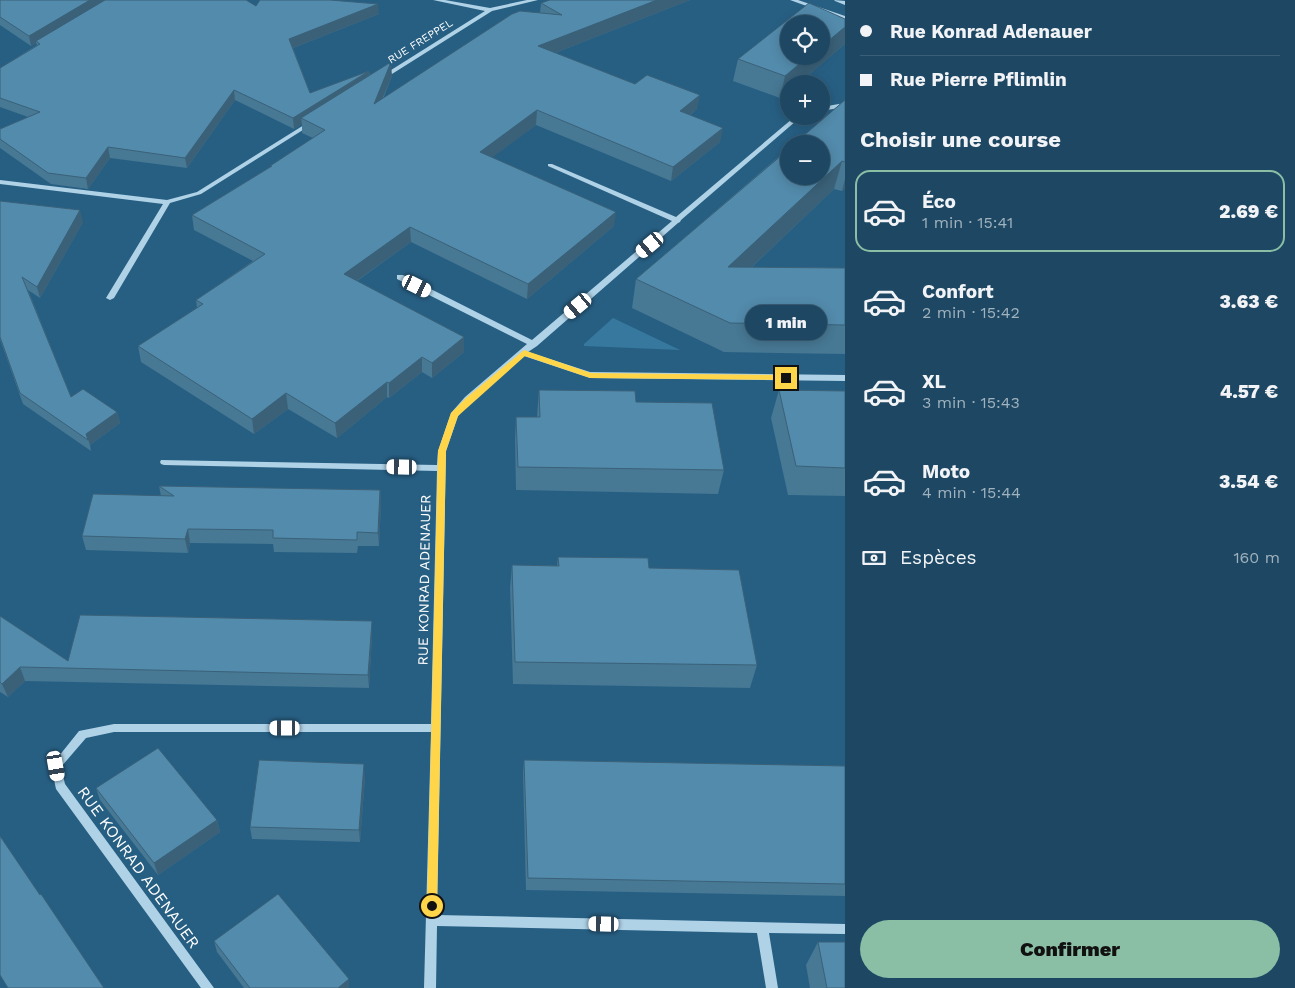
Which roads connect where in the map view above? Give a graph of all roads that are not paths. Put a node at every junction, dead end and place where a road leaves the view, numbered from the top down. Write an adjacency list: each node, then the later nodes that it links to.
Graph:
1 (436, 0): 6 (street)
2 (535, 0): 6 (street, RUE FREPPEL)
3 (793, 0): 7 (street)
4 (837, 0): 5 (street)
5 (845, 3)
6 (490, 10): 8 (street, RUE FREPPEL)
7 (845, 18)
8 (377, 81)
9 (845, 105): 10 (street)
10 (830, 108)
11 (318, 118): 15 (street)
12 (788, 125): 16 (street, RUE KONRAD ADENAUER)
13 (550, 165): 16 (street)
14 (0, 182): 15 (street)
15 (167, 202): 18 (street)
16 (678, 221): 19 (street, RUE KONRAD ADENAUER)
17 (400, 277): 19 (street)
18 (110, 298)
19 (534, 344): 20 (street, RUE KONRAD ADENAUER)
20 (524, 353): 21 (street); 23 (street, RUE KONRAD ADENAUER)
21 (845, 378)
22 (164, 462): 23 (street)
23 (442, 468): 24 (street, RUE KONRAD ADENAUER)
24 (436, 728): 25 (street, RUE KONRAD ADENAUER); 28 (street, RUE KONRAD ADENAUER)
25 (432, 920): 26 (street); 29 (street, RUE KONRAD ADENAUER)
26 (762, 927): 27 (street); 30 (street)
27 (845, 929)
28 (208, 988)
29 (430, 988)
30 (772, 988)

